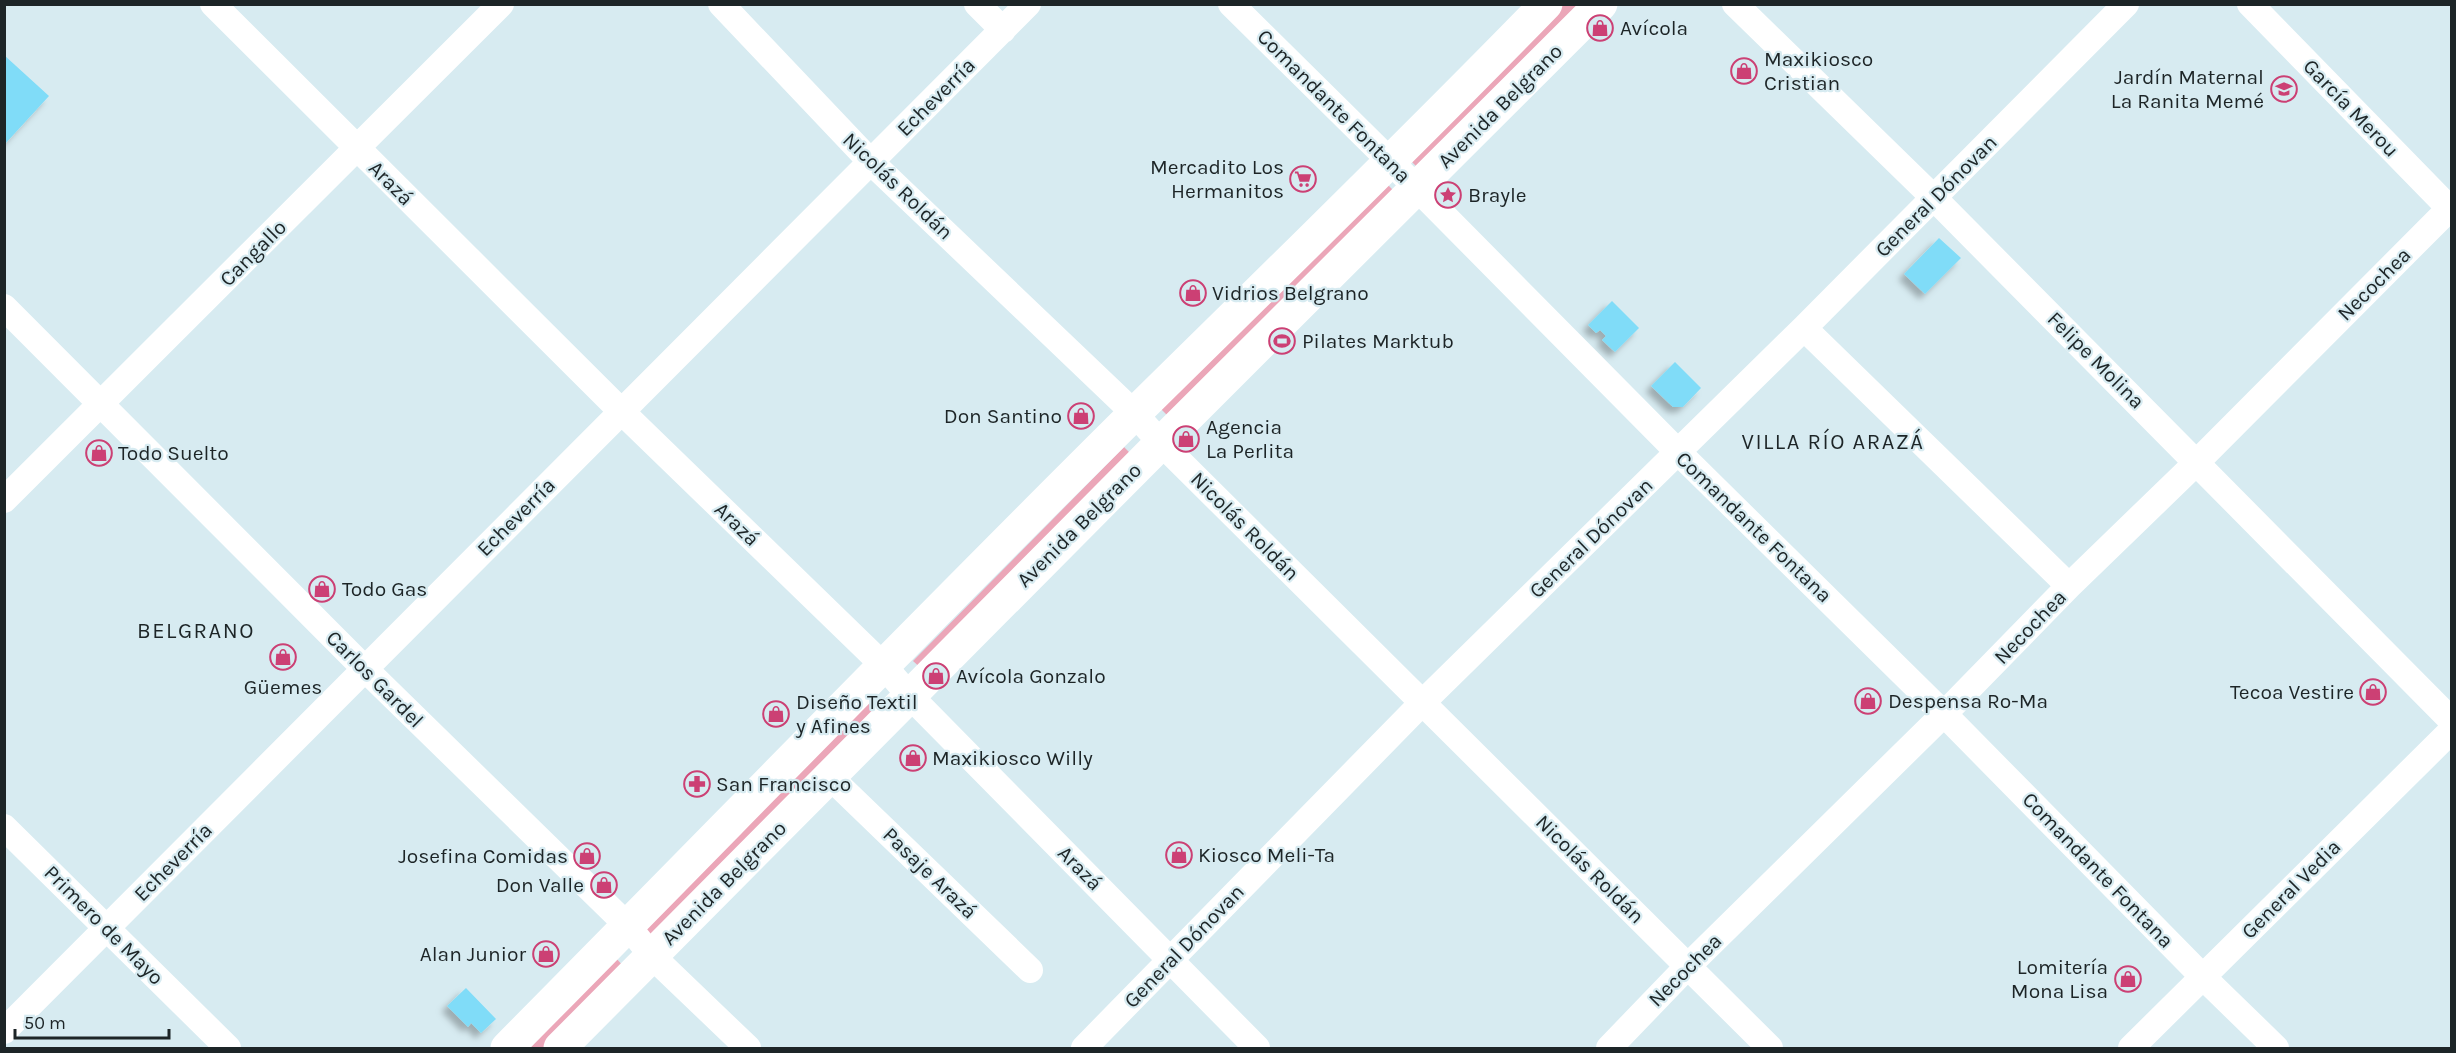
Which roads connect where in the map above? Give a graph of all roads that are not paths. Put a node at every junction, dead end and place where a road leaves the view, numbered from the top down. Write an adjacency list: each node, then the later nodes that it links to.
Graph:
1 (213, 4): 13 (street, Arazá)
2 (501, 4): 13 (street, Cangallo)
3 (721, 4): 15 (street, Nicolás Roldán)
4 (977, 4): 12 (street)
5 (1028, 4): 12 (street, Echeverría)
6 (1231, 4): 14 (street, Comandante Fontana)
7 (1546, 4): 14 (main road, Avenida Belgrano)
8 (1601, 4): 16 (main road, Avenida Belgrano)
9 (1735, 4): 17 (street, Felipe Molina)
10 (2126, 4): 17 (street, General Dónovan)
11 (2250, 4): 18 (street, García Merou)
12 (1003, 30): 15 (street, Echeverría)
13 (357, 149): 21 (street, Cangallo); 22 (street, Arazá)
14 (1390, 161): 16 (street, Comandante Fontana); 23 (main road, Avenida Belgrano)
15 (871, 162): 22 (street, Echeverría); 23 (street, Nicolás Roldán)
16 (1417, 189): 24 (main road, Avenida Belgrano); 25 (street, Comandante Fontana)
17 (1934, 198): 20 (street, General Dónovan); 26 (street, Felipe Molina)
18 (2451, 208): 26 (street, Necochea)
19 (4, 307): 21 (street, Carlos Gardel)
20 (1804, 328): 25 (street, General Dónovan); 28 (street)
21 (103, 404): 27 (street, Cangallo); 30 (street, Carlos Gardel)
22 (622, 412): 29 (street, Arazá); 30 (street, Echeverría)
23 (1134, 414): 24 (street, Nicolás Roldán); 29 (main road, Avenida Belgrano)
24 (1161, 443): 31 (main road, Avenida Belgrano); 32 (street, Nicolás Roldán)
25 (1678, 452): 32 (street, General Dónovan); 33 (street, Comandante Fontana)
26 (2197, 462): 28 (street, Necochea); 34 (street, Felipe Molina)
27 (4, 500)
28 (2069, 586): 33 (street, Necochea)
29 (884, 665): 31 (street, Arazá); 38 (main road, Avenida Belgrano)
30 (365, 669): 38 (street, Carlos Gardel); 39 (street, Echeverría)
31 (910, 696): 36 (main road, Avenida Belgrano); 41 (street, Arazá)
32 (1423, 702): 41 (street, General Dónovan); 42 (street, Nicolás Roldán)
33 (1944, 714): 42 (street, Necochea); 44 (street, Comandante Fontana)
34 (2451, 721)
35 (2451, 730): 44 (street, General Vedia)
36 (830, 776): 40 (main road, Avenida Belgrano); 43 (street, Pasaje Arazá)
37 (4, 827): 39 (street, Primero de Mayo)
38 (628, 926): 40 (street, Carlos Gardel); 47 (main road, Avenida Belgrano)
39 (107, 928): 45 (street, Echeverría); 46 (street, Primero de Mayo)
40 (652, 956): 48 (main road, Avenida Belgrano); 49 (street, Carlos Gardel)
41 (1171, 960): 50 (street, General Dónovan); 51 (street, Arazá)
42 (1687, 967): 52 (street, Necochea); 53 (street, Nicolás Roldán)
43 (1030, 970)
44 (2203, 977): 54 (street, General Vedia); 55 (street, Comandante Fontana)
45 (4, 1031)
46 (228, 1048)
47 (507, 1048)
48 (560, 1048)
49 (748, 1048)
50 (1084, 1048)
51 (1257, 1048)
52 (1609, 1048)
53 (1770, 1048)
54 (2131, 1048)
55 (2277, 1048)

